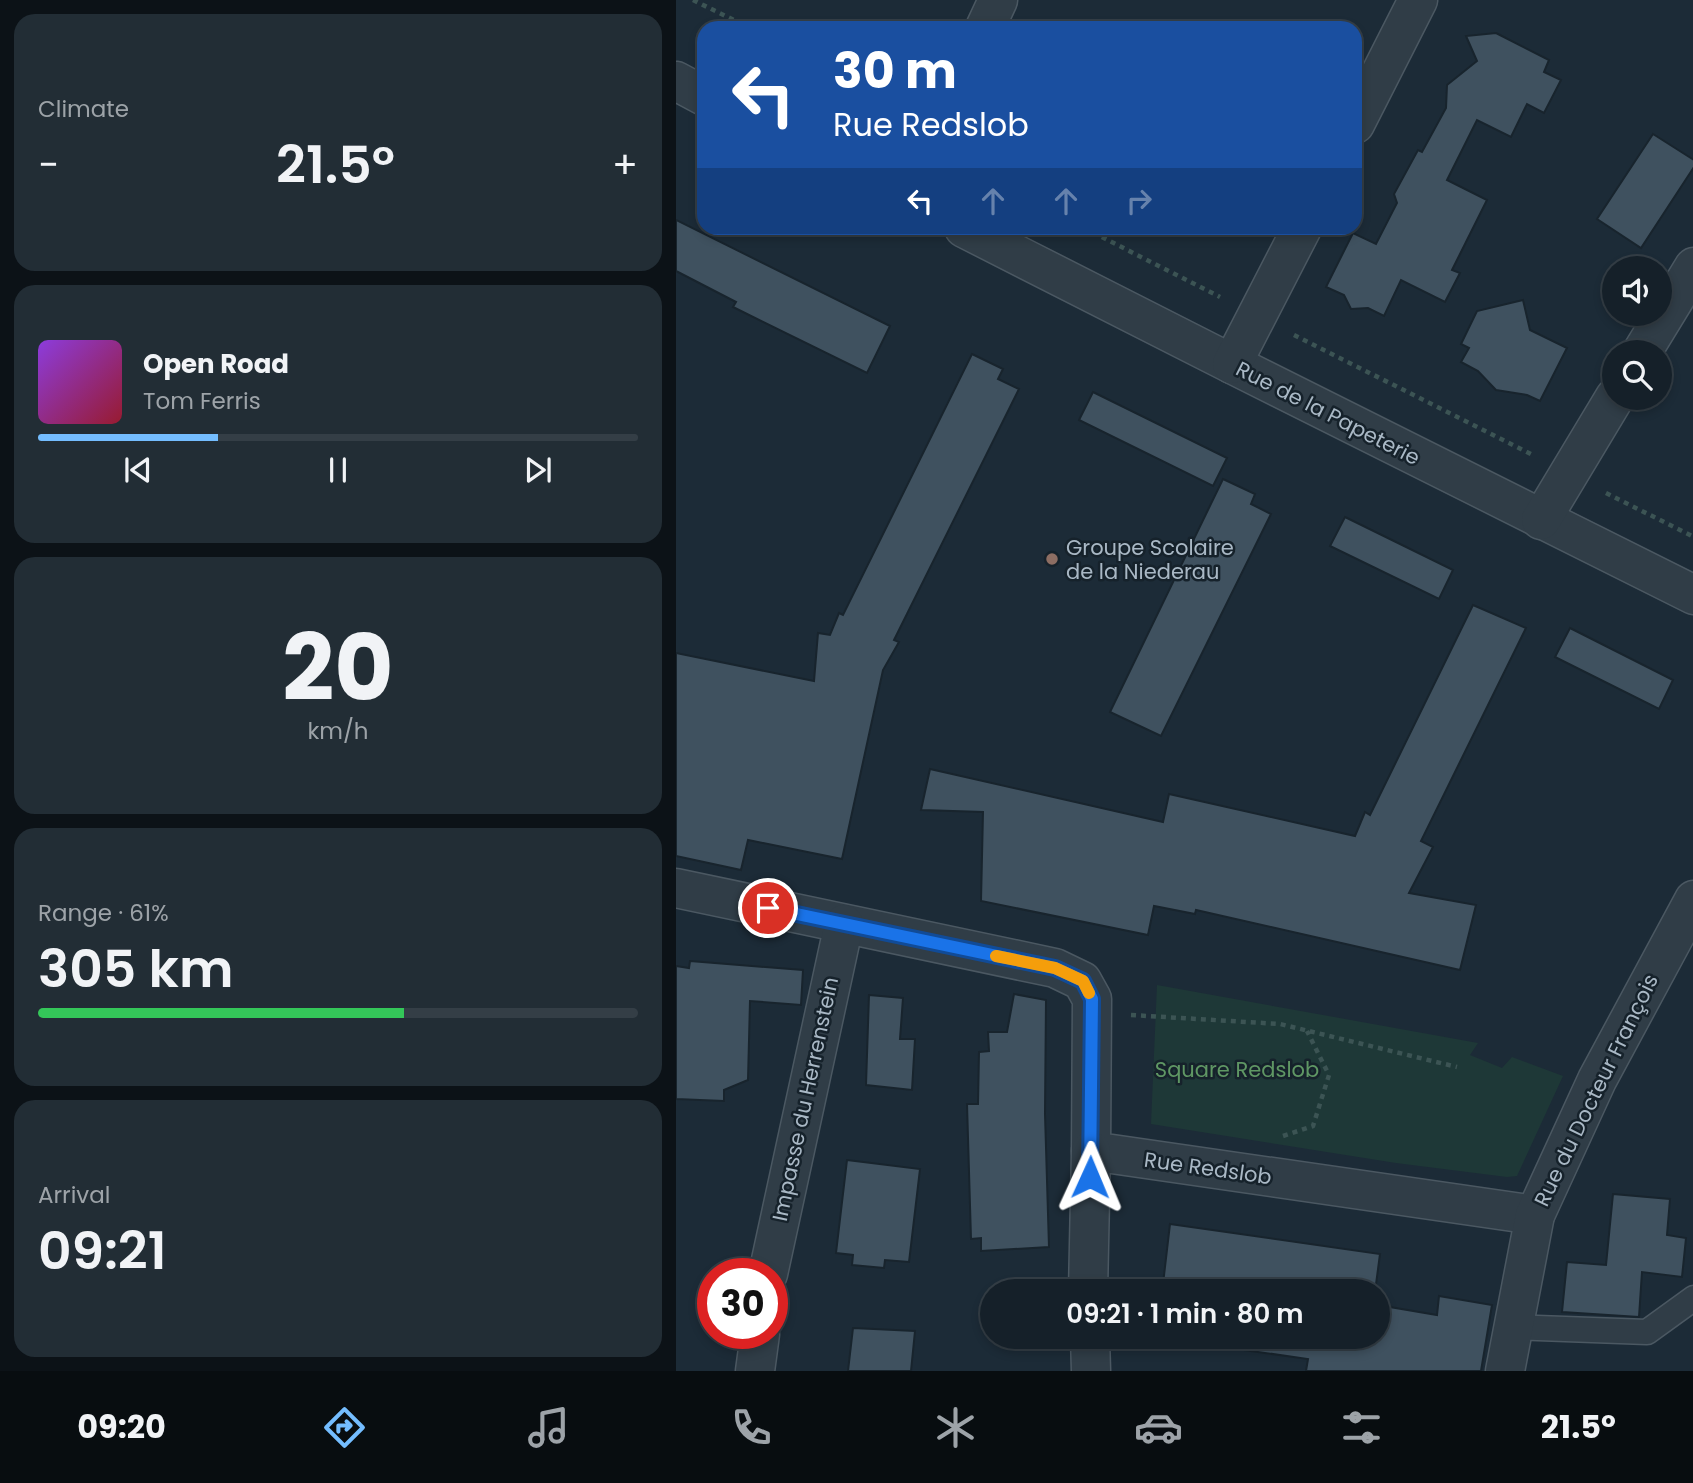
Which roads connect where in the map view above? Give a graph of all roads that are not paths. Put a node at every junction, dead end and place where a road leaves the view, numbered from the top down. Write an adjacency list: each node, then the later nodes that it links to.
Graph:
1 (998, 0): 3 (street)
2 (1418, 0): 6 (street)
3 (988, 21)
4 (676, 81): 5 (street)
5 (697, 92)
6 (1362, 110)
7 (978, 235): 11 (street, Rue de la Papeterie)
8 (1298, 235): 11 (street)
9 (1693, 267): 10 (street)
10 (1649, 340)
11 (1232, 365): 13 (street, Rue de la Papeterie)
12 (1607, 410): 13 (street)
13 (1541, 520): 14 (street, Rue de la Papeterie)
14 (1693, 595)
15 (676, 888): 17 (street)
16 (1693, 900): 19 (street, Rue du Docteur François)
17 (844, 924): 18 (street); 20 (street, Impasse du Herrenstein)
18 (1091, 1151): 19 (street, Rue Redslob); 21 (street)
19 (1535, 1215): 23 (street, Rue du Docteur François)
20 (771, 1258)
21 (1088, 1279)
22 (1693, 1298): 23 (lane)
23 (1513, 1327): 28 (street, Rue du Docteur François)
24 (758, 1349): 26 (street)
25 (1090, 1349): 27 (street)
26 (755, 1371)
27 (1091, 1371)
28 (1505, 1371)

